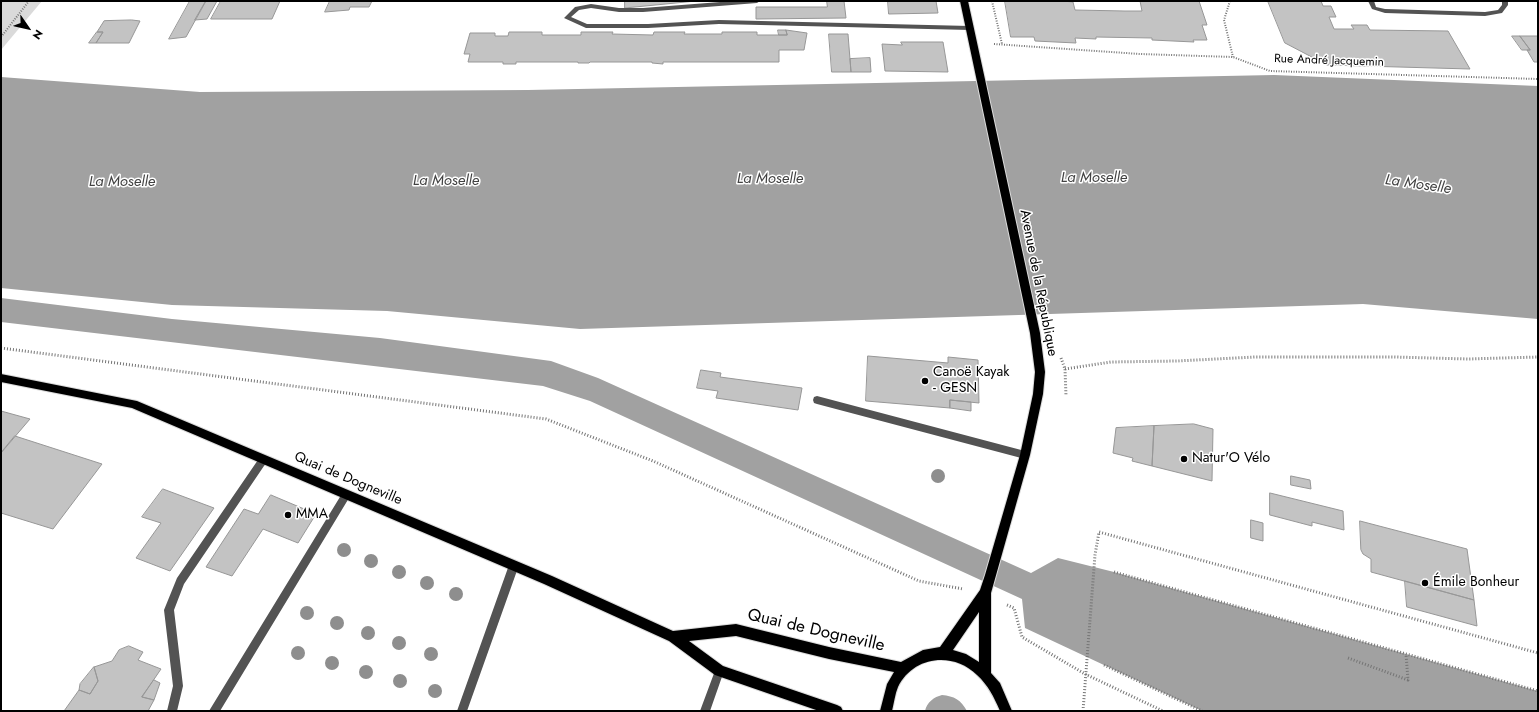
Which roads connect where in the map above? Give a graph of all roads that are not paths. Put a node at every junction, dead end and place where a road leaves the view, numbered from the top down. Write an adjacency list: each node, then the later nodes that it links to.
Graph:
1 (757, 1): 5 (street)
2 (964, 1): 5 (main road, Avenue de la République)
3 (1371, 1): 4 (street)
4 (1505, 1)
5 (970, 28): 8 (main road, Avenue de la République)
6 (1, 378): 9 (main road, Quai de Dogneville)
7 (817, 400): 8 (street)
8 (1025, 455): 12 (main road, Avenue de la République)
9 (263, 460): 10 (main road, Quai de Dogneville); 18 (street)
10 (346, 495): 11 (main road, Quai de Dogneville); 19 (street)
11 (514, 565): 13 (main road, Quai de Dogneville); 20 (street)
12 (985, 593): 14 (main road, Avenue de la République); 17 (main road, Avenue de la République)
13 (673, 637): 15 (main road, Quai de Dogneville); 16 (main road, Quai de Dogneville)
14 (943, 653): 15 (main road); 17 (main road)
15 (902, 668): 23 (main road)
16 (719, 671): 21 (street); 22 (main road, Quai de Dogneville)
17 (985, 672): 24 (main road)
18 (172, 711)
19 (214, 711)
20 (462, 711)
21 (705, 711)
22 (837, 711)
23 (886, 711)
24 (1006, 711)

